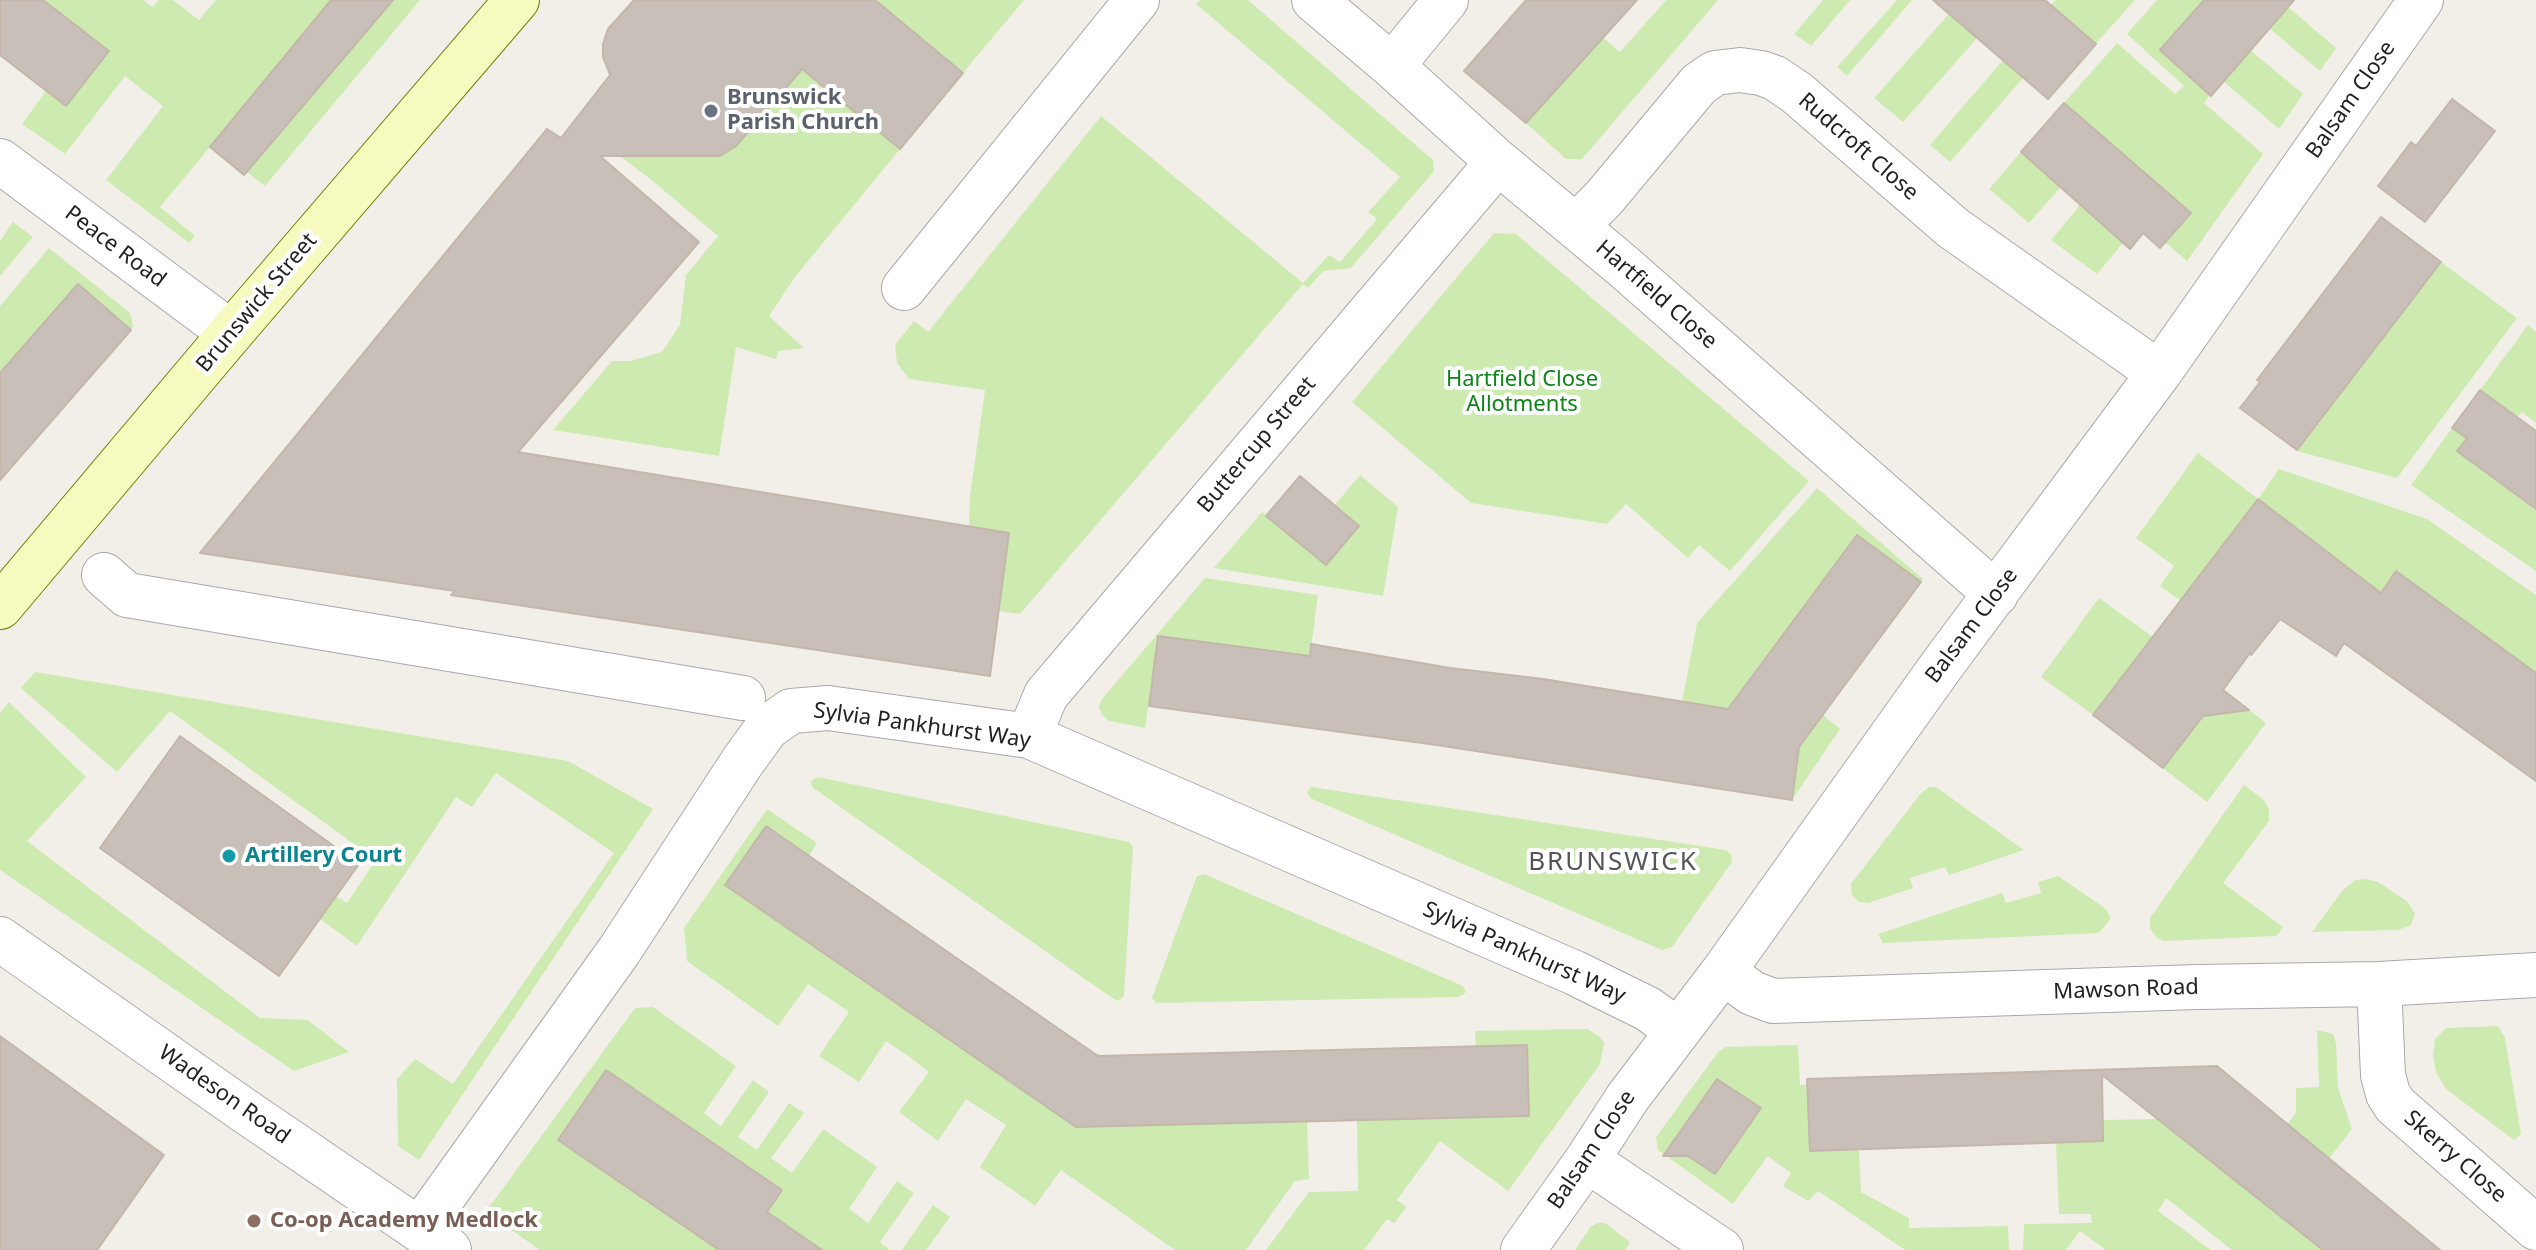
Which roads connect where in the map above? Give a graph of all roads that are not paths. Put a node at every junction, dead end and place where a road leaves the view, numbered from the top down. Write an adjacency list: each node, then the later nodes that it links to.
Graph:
1 (517, 0): 11 (street, Brunswick Street)
2 (1137, 0): 10 (street)
3 (1314, 0): 6 (street, Hartfield Close)
4 (1446, 0): 6 (street)
5 (2421, 0): 12 (street, Balsam Close)
6 (1392, 66): 8 (street, Hartfield Close)
7 (0, 161): 11 (street, Peace Road)
8 (1498, 162): 9 (street, Hartfield Close); 17 (street, Buttercup Street)
9 (1576, 226): 12 (street, Rudcroft Close); 14 (street, Hartfield Close)
10 (904, 288)
11 (231, 333): 15 (street, Brunswick Street)
12 (2159, 373): 14 (street, Balsam Close)
13 (104, 575): 16 (street)
14 (1996, 594): 19 (street, Balsam Close)
15 (0, 607)
16 (743, 698)
17 (1029, 736): 22 (street, Sylvia Pankhurst Way); 25 (street, Sylvia Pankhurst Way)
18 (0, 939): 25 (street, Wadeson Road)
19 (1723, 972): 21 (street, Mawson Road); 22 (street, Balsam Close)
20 (2536, 975): 21 (street, Mawson Road)
21 (2379, 984): 24 (street, Skerry Close)
22 (1677, 1030): 23 (street, Balsam Close)
23 (1587, 1160): 26 (street, Balsam Close); 27 (street)
24 (2536, 1228)
25 (435, 1240)
26 (1523, 1250)
27 (1721, 1250)

